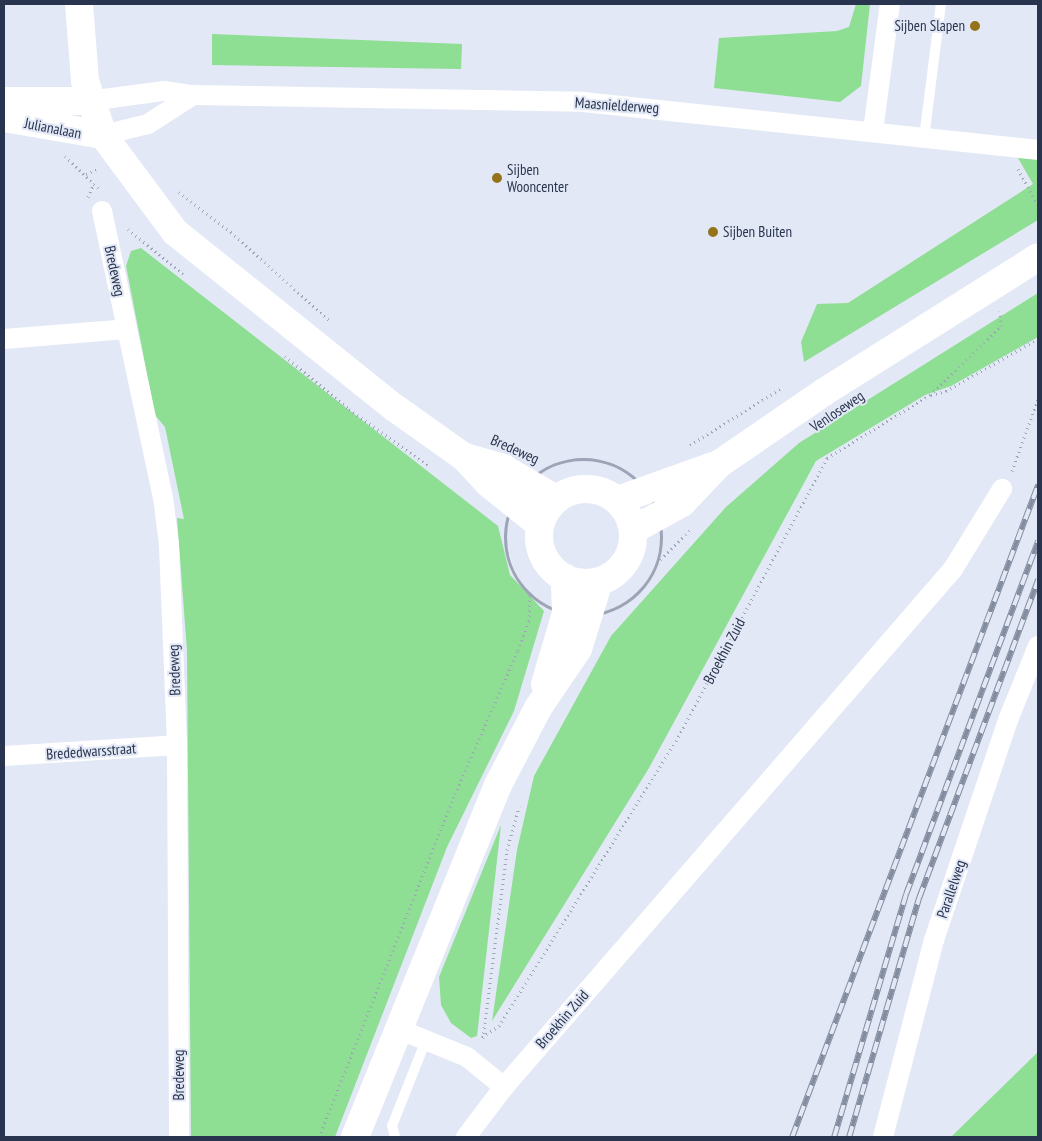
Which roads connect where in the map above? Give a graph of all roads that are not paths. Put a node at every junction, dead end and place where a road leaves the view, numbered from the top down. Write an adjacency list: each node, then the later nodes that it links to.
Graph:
1 (79, 4): 5 (street, Bredeweg)
2 (890, 4): 8 (street)
3 (941, 4): 10 (lane)
4 (193, 95): 5 (street, Maasnielderweg); 8 (street, Maasnielderweg); 9 (street)
5 (89, 101): 6 (street, Julianalaan); 9 (street, Bredeweg)
6 (4, 102)
7 (4, 118): 9 (street, Julianalaan)
8 (873, 131): 10 (street, Maasnielderweg)
9 (103, 136): 17 (street, Bredeweg)
10 (924, 138): 11 (street, Maasnielderweg)
11 (1038, 150)
12 (102, 210): 14 (street, Bredeweg)
13 (1038, 257): 16 (street, Venloseweg)
14 (127, 330): 15 (street); 27 (street, Bredeweg)
15 (4, 339)
16 (719, 464): 20 (street, Venloseweg); 22 (street, Venloseweg)
17 (528, 482): 19 (street, Bredeweg); 21 (street, Bredeweg)
18 (1002, 489): 31 (street, Broekhin Zuid)
19 (556, 499): 20 (street); 21 (street)
20 (618, 500): 22 (street)
21 (539, 524): 23 (street)
22 (633, 530): 24 (street)
23 (565, 578): 24 (street); 25 (street)
24 (599, 581): 25 (street)
25 (589, 615): 29 (street)
26 (1038, 646): 36 (street, Parallelweg)
27 (177, 745): 28 (street, Brededwarsstraat); 32 (street, Bredeweg)
28 (4, 756)
29 (398, 1029): 30 (street); 33 (street)
30 (426, 1040): 31 (street); 34 (lane)
31 (504, 1087): 35 (street, Broekhin Zuid)
32 (179, 1137)
33 (355, 1137)
34 (395, 1137)
35 (466, 1137)
36 (883, 1137)

